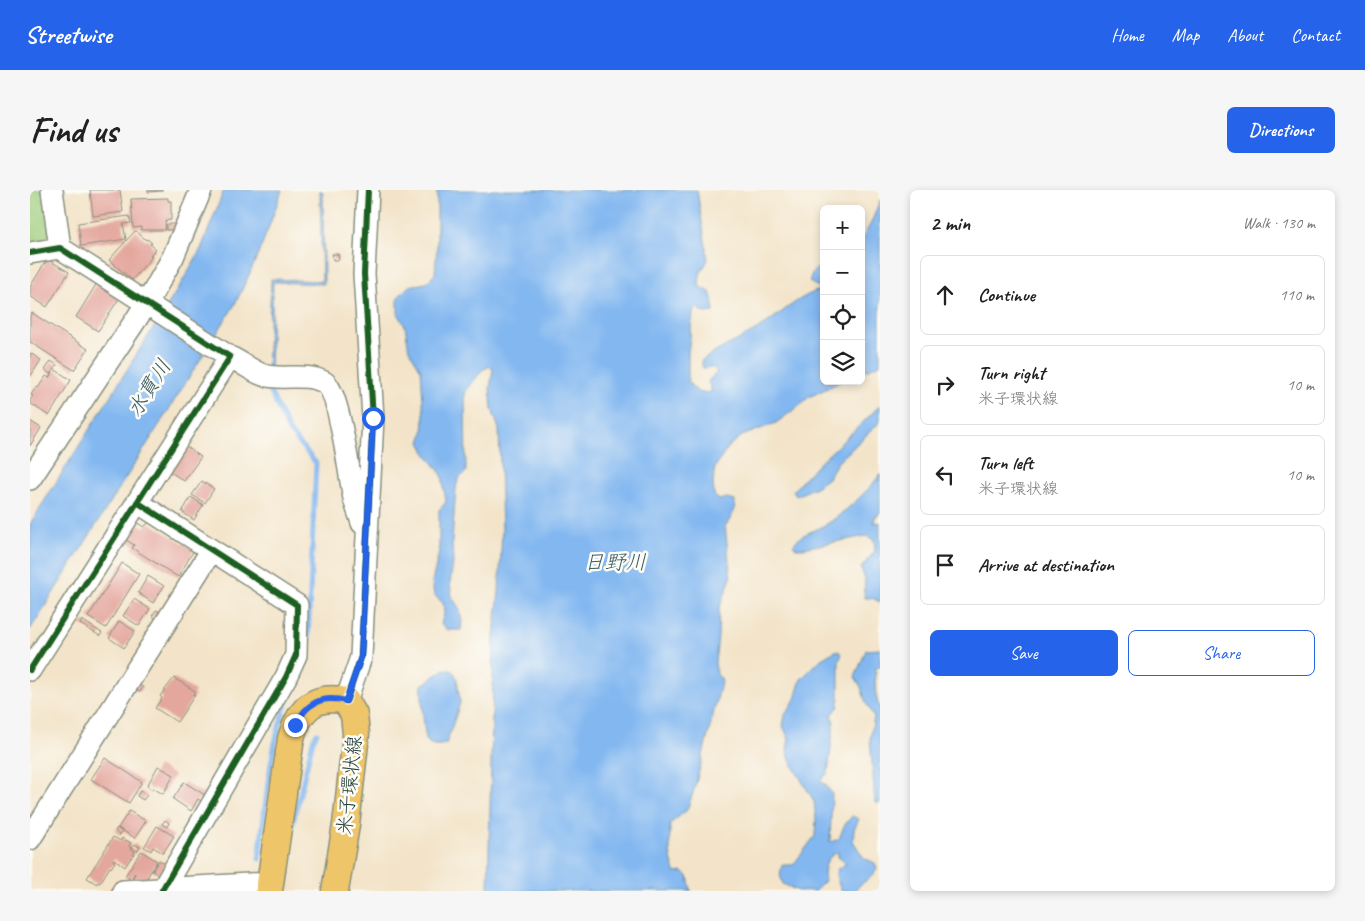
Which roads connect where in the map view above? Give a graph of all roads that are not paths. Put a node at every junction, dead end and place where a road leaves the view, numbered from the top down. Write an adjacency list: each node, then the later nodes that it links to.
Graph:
1 (52, 190): 4 (street)
2 (202, 190): 6 (street)
3 (368, 190): 10 (street)
4 (60, 248): 5 (street); 6 (street)
5 (30, 253)
6 (150, 306): 7 (street); 8 (street)
7 (223, 352): 9 (street); 10 (street)
8 (30, 480)
9 (136, 502): 11 (street); 12 (street)
10 (366, 536): 13 (street)
11 (211, 551): 14 (street); 16 (street)
12 (30, 670)
13 (346, 701): 15 (main road); 18 (main road, 米子環状線)
14 (30, 839)
15 (269, 887): 16 (street)
16 (162, 890): 17 (street)
17 (123, 891)
18 (335, 891)

